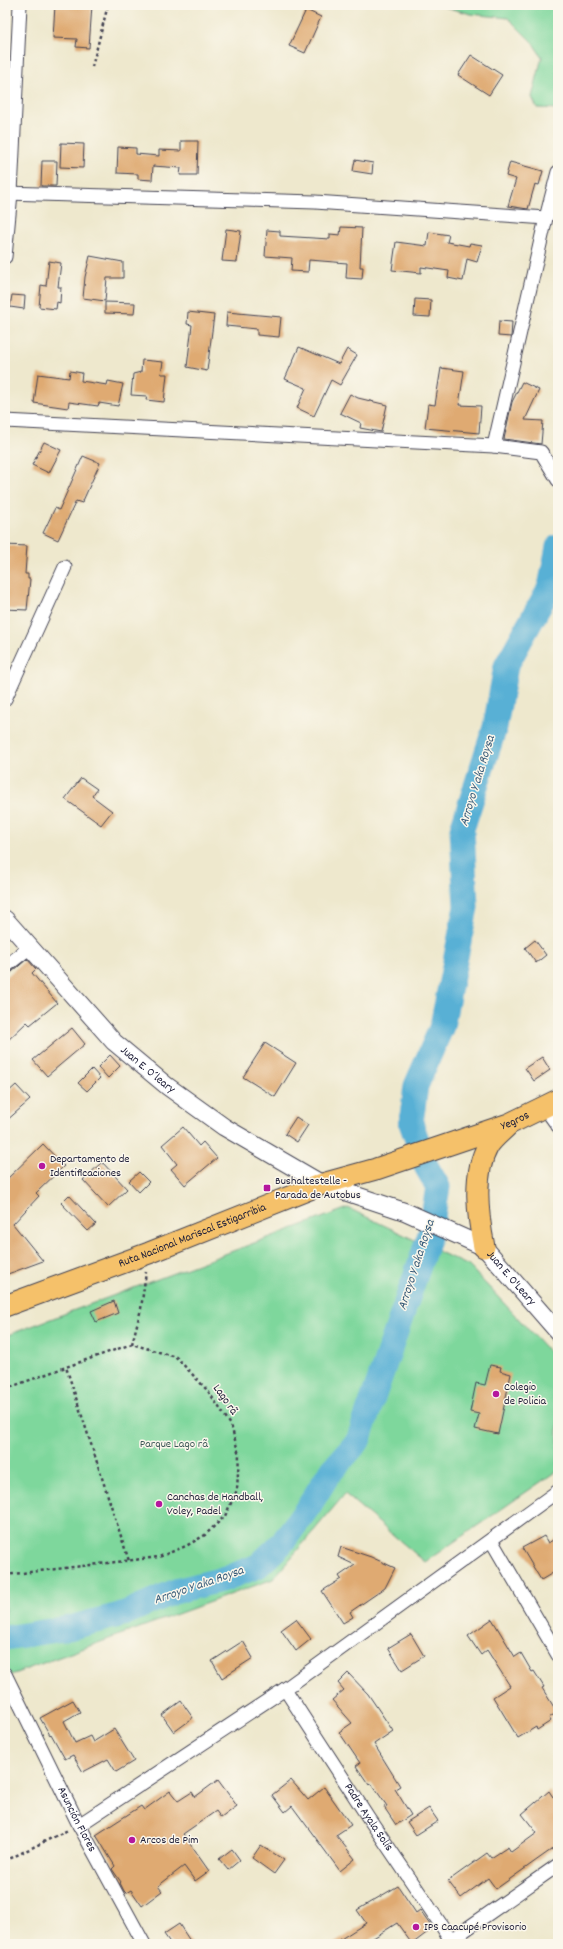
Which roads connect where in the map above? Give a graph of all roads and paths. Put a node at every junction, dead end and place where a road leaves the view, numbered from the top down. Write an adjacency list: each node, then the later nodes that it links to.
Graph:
1 (20, 5): 5 (street)
2 (108, 5): 3 (path)
3 (92, 67)
4 (558, 172): 6 (street)
5 (8, 193): 6 (street); 7 (street)
6 (546, 218): 9 (street)
7 (5, 257)
8 (5, 421): 9 (street)
9 (494, 446): 10 (street)
10 (558, 479)
11 (65, 566): 12 (street)
12 (5, 698)
13 (5, 919): 14 (street, Juan E. O´leary)
14 (29, 948): 15 (street); 20 (street, Juan E. O´leary)
15 (5, 967)
16 (551, 1104): 17 (main road, Yegros); 18 (street)
17 (509, 1124): 19 (main road, Yegros); 21 (main road)
18 (558, 1126)
19 (470, 1136): 20 (main road, Ruta Nacional Mariscal Estigarribia)
20 (322, 1184): 21 (street, Juan E. O'Leary); 22 (main road, Ruta Nacional Mariscal Estigarribia)
21 (484, 1247): 24 (street, Juan E. O'Leary)
22 (149, 1253): 23 (main road, Ruta Nacional Mariscal Estigarribia); 25 (path)
23 (5, 1306)
24 (558, 1332)
25 (132, 1344): 26 (path); 30 (path, Lago rã)
26 (66, 1367): 27 (path); 30 (path)
27 (5, 1389)
28 (558, 1491): 29 (street)
29 (491, 1540): 32 (street); 34 (street)
30 (129, 1561): 31 (path, Lago rã)
31 (5, 1575)
32 (558, 1655)
33 (5, 1674): 35 (street, Asunción Flores)
34 (286, 1689): 35 (street); 38 (street, Padre Ayala Solís)
35 (79, 1825): 36 (path); 39 (street, Asunción Flores)
36 (5, 1861)
37 (558, 1865): 38 (street)
38 (450, 1942)
39 (144, 1944)

